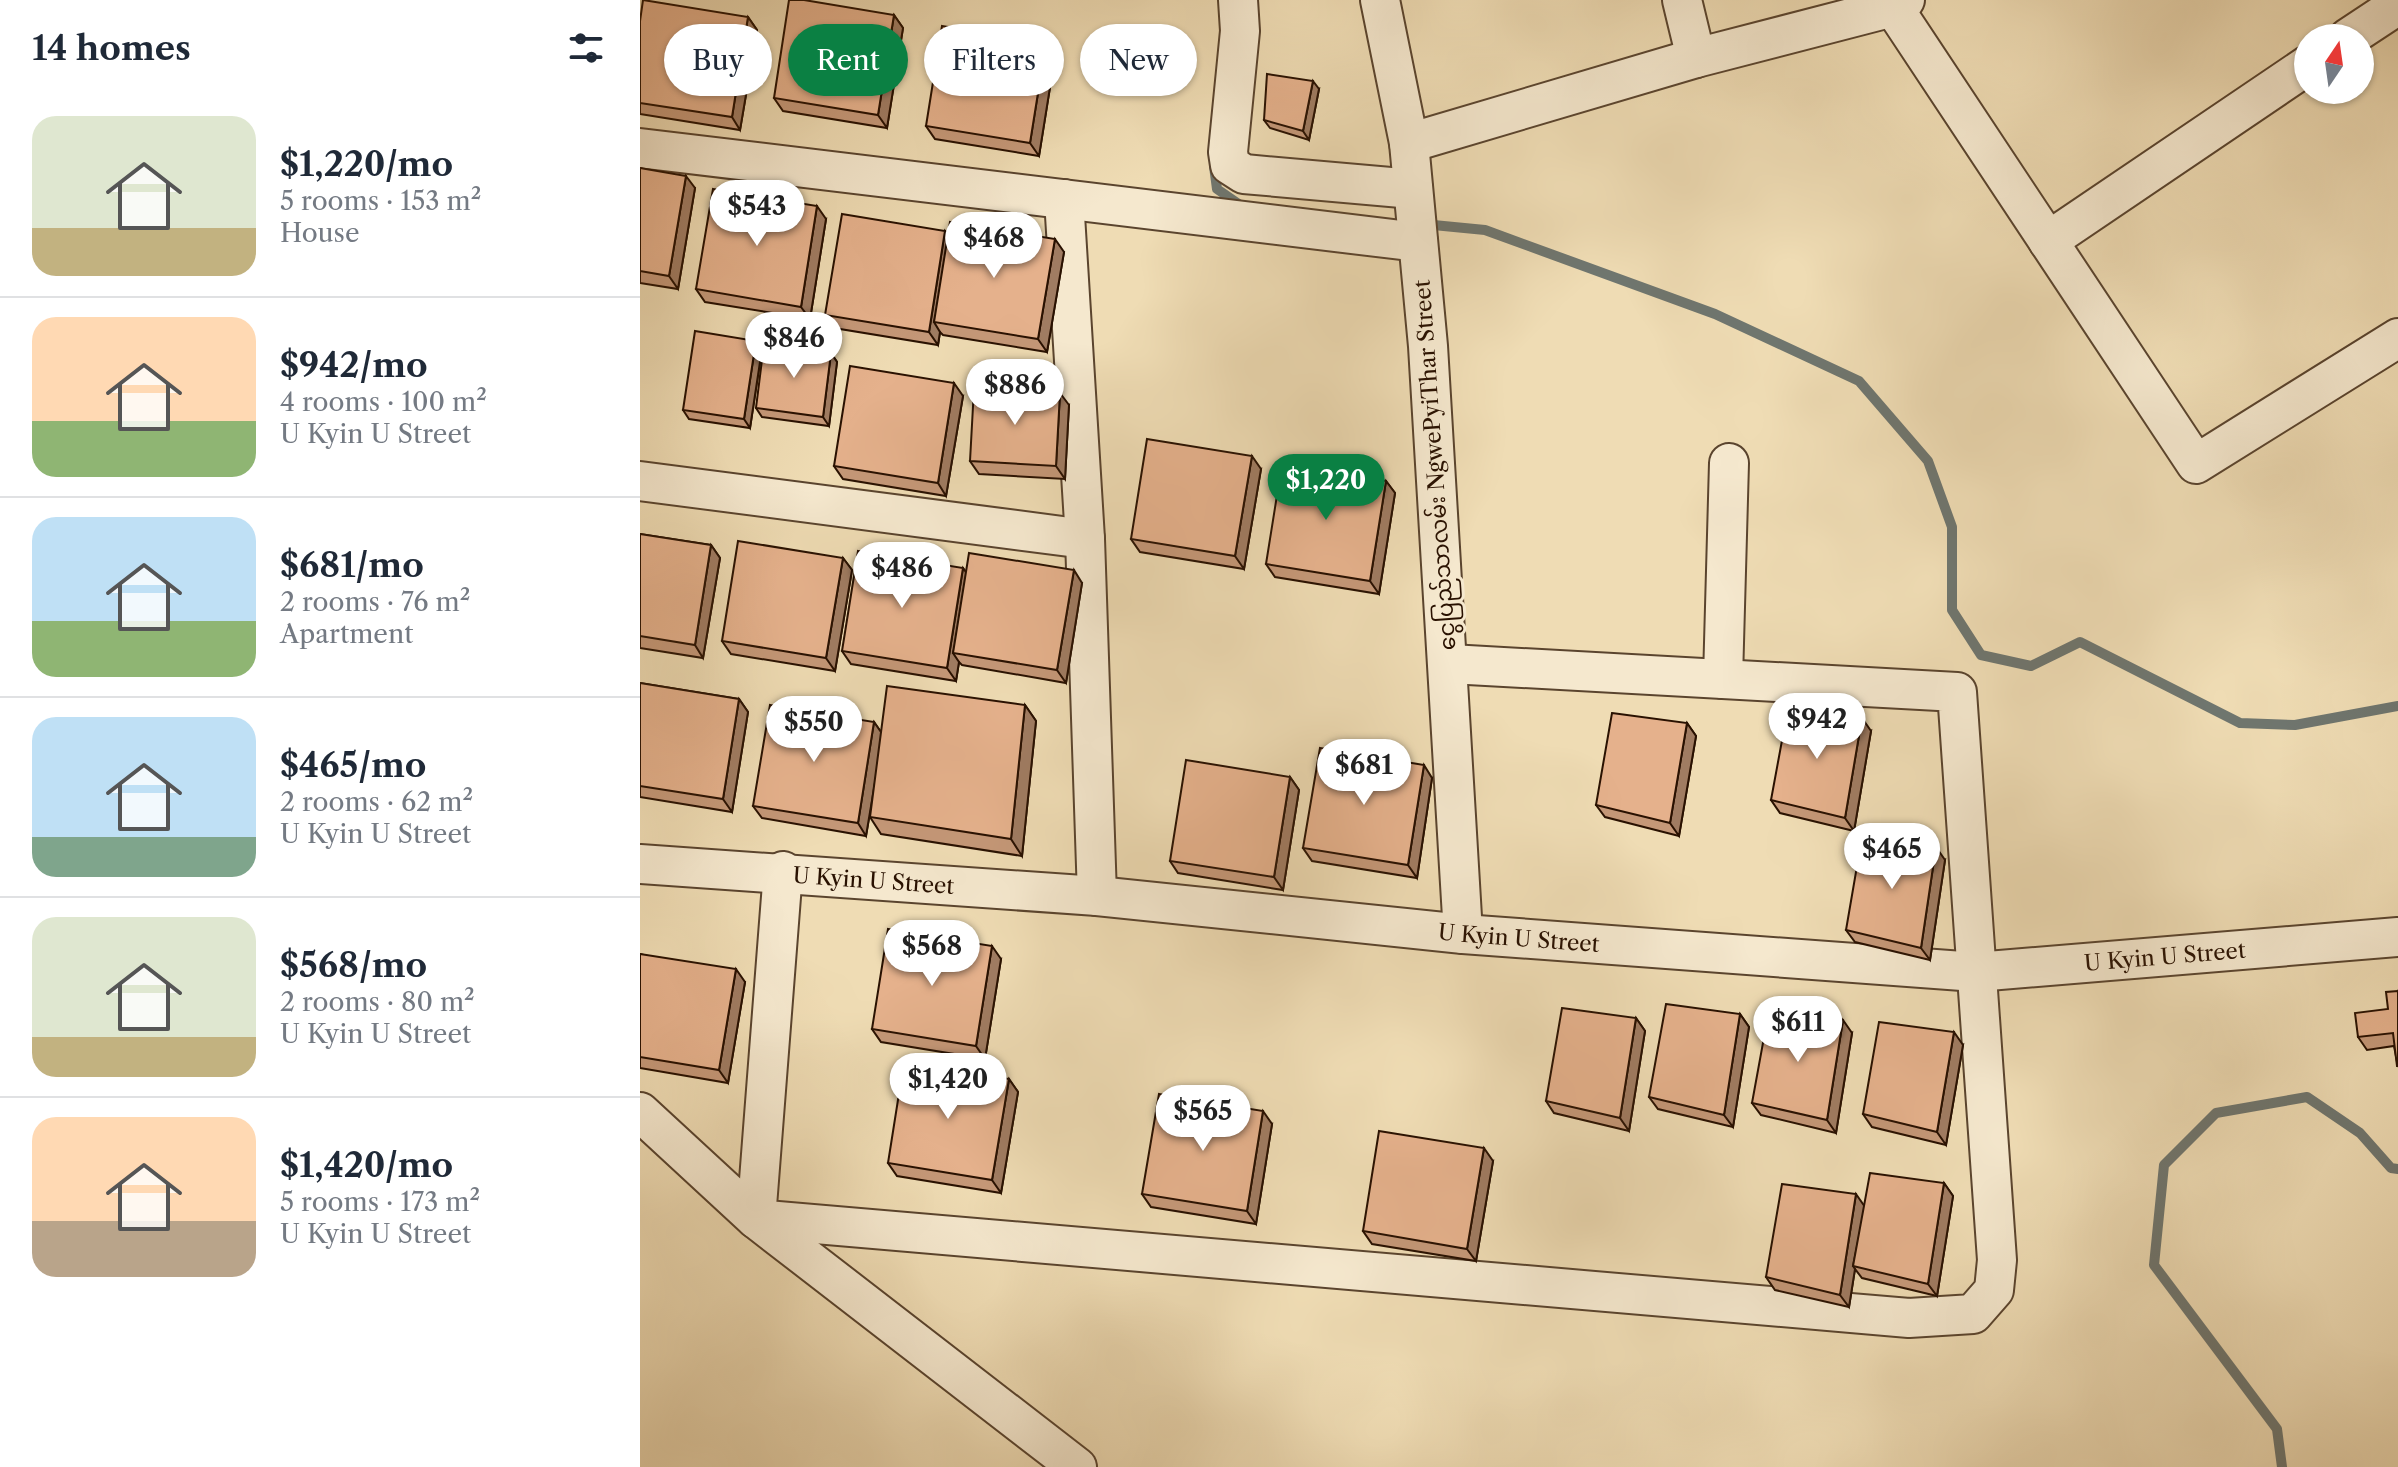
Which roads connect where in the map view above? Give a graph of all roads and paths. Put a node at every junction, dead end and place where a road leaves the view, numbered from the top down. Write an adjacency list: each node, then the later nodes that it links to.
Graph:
1 (1238, 0): 11 (street)
2 (1380, 0): 9 (street, ငွေပြည်သာလမ်း NgwePyiThar Street)
3 (1682, 0): 7 (street)
4 (1899, 4): 7 (street); 13 (street)
5 (2398, 5): 6 (street)
6 (2369, 24)
7 (1696, 58): 9 (street)
8 (2294, 74): 13 (street)
9 (1409, 143): 11 (street, ငွေပြည်သာလမ်း NgwePyiThar Street)
10 (640, 148): 12 (street)
11 (1413, 189): 14 (street, ငွေပြည်သာလမ်း NgwePyiThar Street)
12 (1064, 199): 14 (street); 18 (street)
13 (2048, 241): 15 (street)
14 (1418, 242): 19 (street, ငွေပြည်သာလမ်း NgwePyiThar Street)
15 (2398, 338)
16 (1729, 463): 20 (street)
17 (640, 481): 18 (street)
18 (1085, 539): 23 (street)
19 (1450, 664): 20 (street); 24 (street, ငွေပြည်သာလမ်း NgwePyiThar Street)
20 (1723, 679): 26 (street)
21 (640, 864): 22 (street, U Kyin U Street)
22 (783, 871): 23 (street, U Kyin U Street); 28 (street)
23 (1097, 896): 24 (street, U Kyin U Street)
24 (1463, 934): 26 (street, U Kyin U Street)
25 (2398, 937): 26 (street, U Kyin U Street)
26 (1976, 972): 28 (street)
27 (640, 1112): 28 (street)
28 (756, 1219): 29 (street)
29 (1077, 1467)

